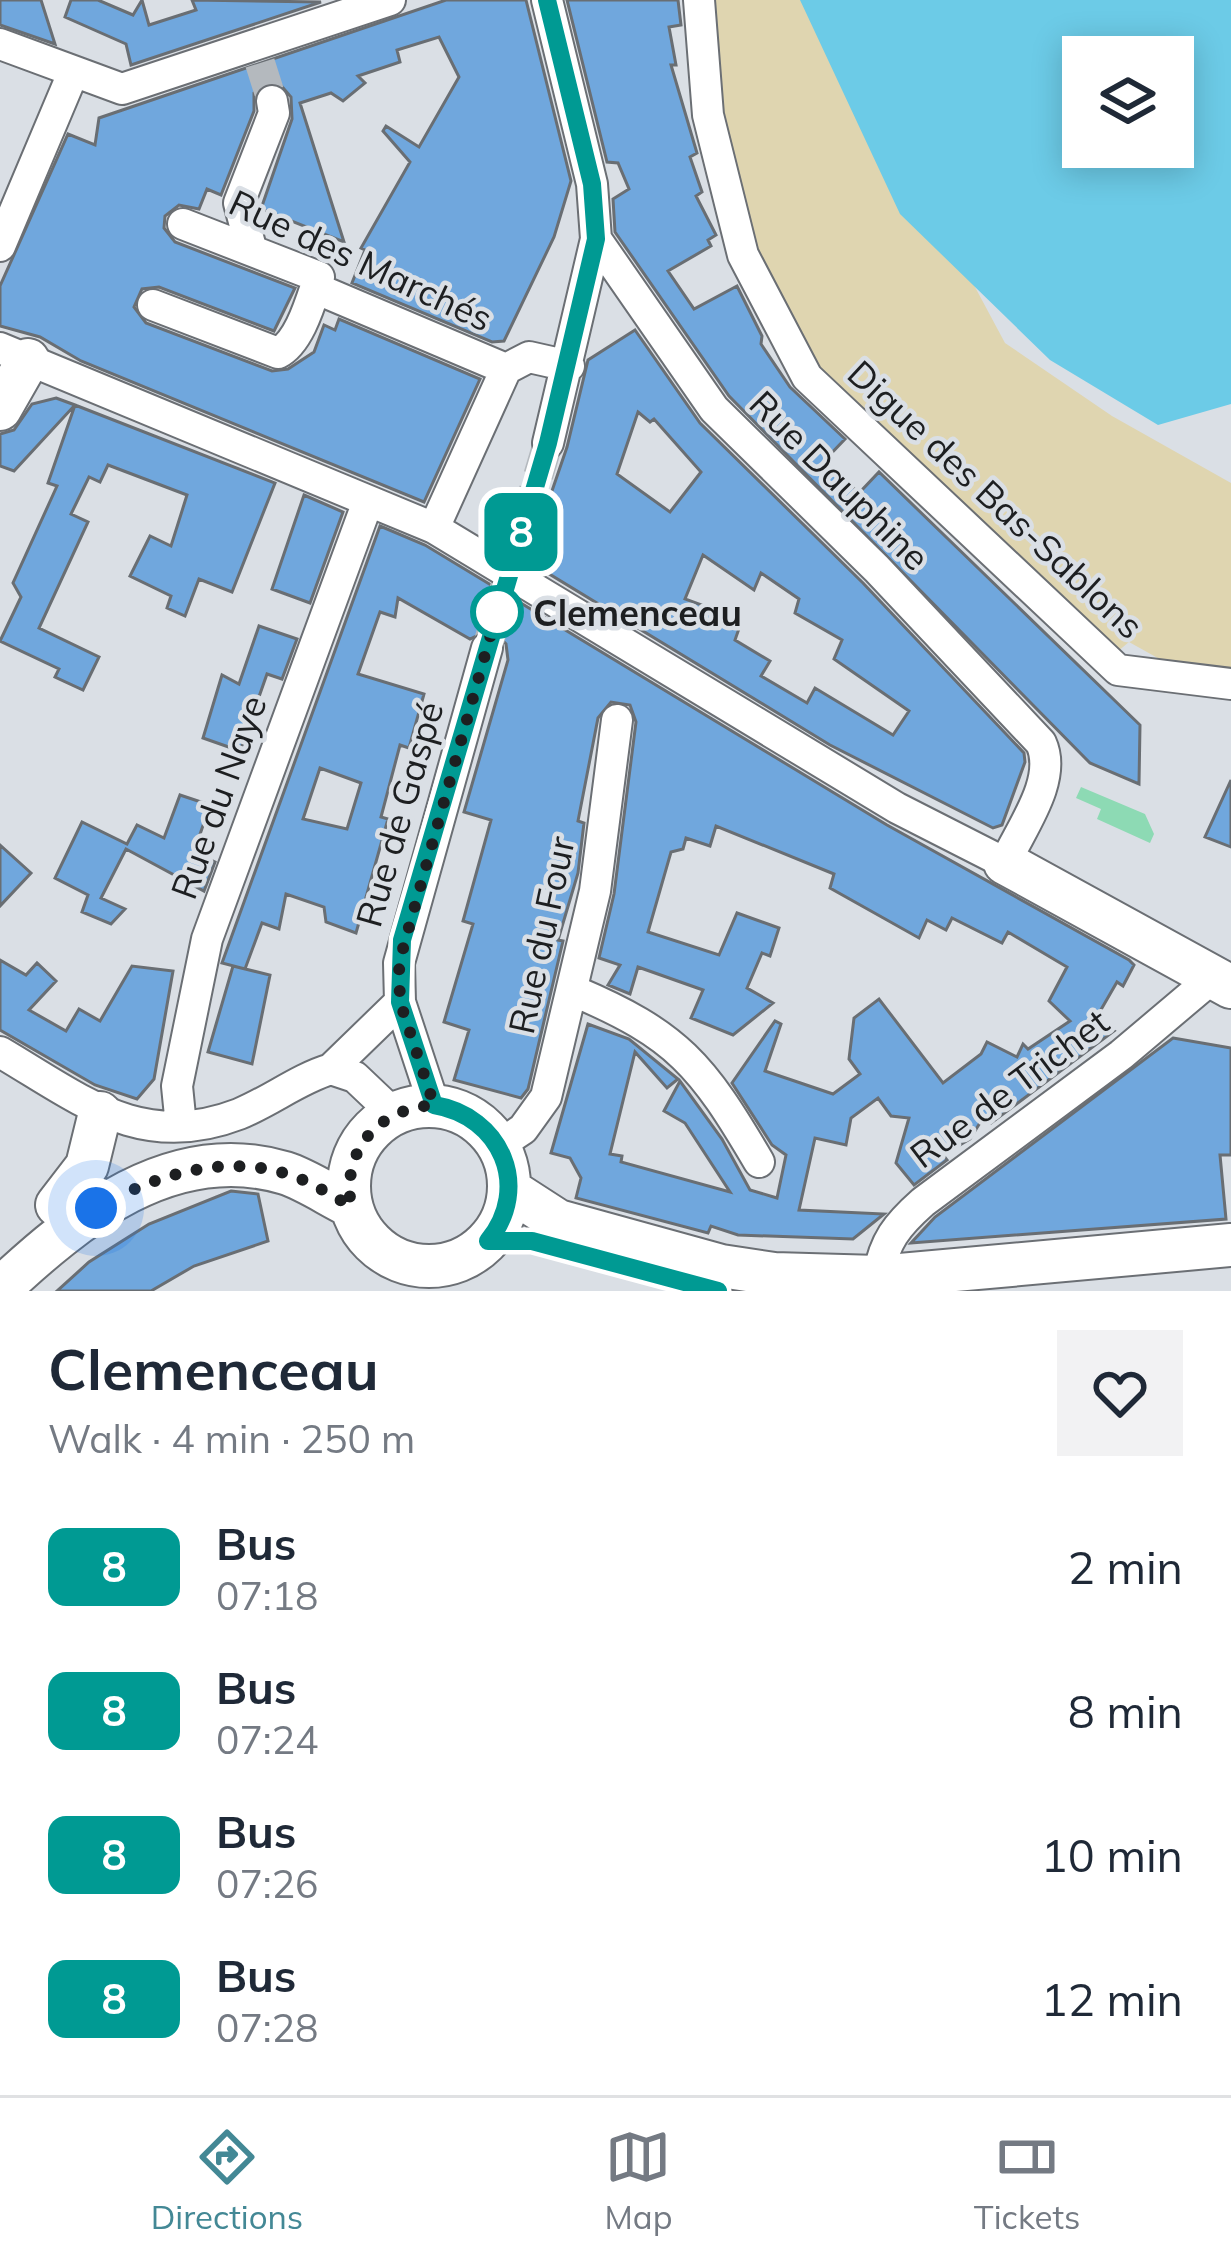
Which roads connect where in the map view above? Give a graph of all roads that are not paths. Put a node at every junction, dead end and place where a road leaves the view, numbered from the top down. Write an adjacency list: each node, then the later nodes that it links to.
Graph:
1 (390, 0): 5 (street)
2 (547, 0): 8 (street)
3 (699, 6): 21 (street, Digue des Bas-Sablons)
4 (0, 44): 5 (street)
5 (73, 73): 9 (street)
6 (272, 101): 10 (street)
7 (183, 224): 10 (street, Rue des Marchés)
8 (596, 239): 14 (street); 23 (street, Rue Dauphine)
9 (0, 246)
10 (251, 248): 11 (street, Rue des Marchés)
11 (315, 288): 12 (street); 15 (street, Rue des Marchés)
12 (153, 305)
13 (14, 354): 16 (main road); 18 (street)
14 (569, 366): 15 (street); 17 (street)
15 (506, 369): 19 (street)
16 (0, 409)
17 (548, 443)
18 (367, 504): 19 (street); 31 (street, Rue du Naye)
19 (434, 529): 23 (street)
20 (487, 648): 26 (street, Rue de Gaspé)
21 (1231, 684)
22 (617, 720): 25 (street, Rue du Four)
23 (1005, 863): 24 (main road)
24 (1221, 983): 42 (street, Rue de Trichet)
25 (574, 991): 32 (street, Rue du Four); 34 (street)
26 (400, 1002): 28 (street); 29 (street, Rue de Gaspé)
27 (0, 1052): 30 (street)
28 (331, 1069): 29 (street); 31 (street)
29 (414, 1109): 32 (main road); 33 (main road)
30 (100, 1113): 31 (street); 36 (main road)
31 (181, 1126)
32 (499, 1145): 35 (main road)
33 (356, 1153): 36 (main road); 37 (main road)
34 (759, 1162)
35 (510, 1190): 38 (main road); 42 (main road)
36 (57, 1205): 40 (main road)
37 (351, 1206): 38 (main road); 43 (main road)
38 (488, 1241): 44 (main road)
39 (1231, 1245): 42 (main road)
40 (0, 1258)
41 (1231, 1270): 45 (main road)
42 (878, 1276)
43 (0, 1289)
44 (718, 1291)
45 (1027, 1291)

